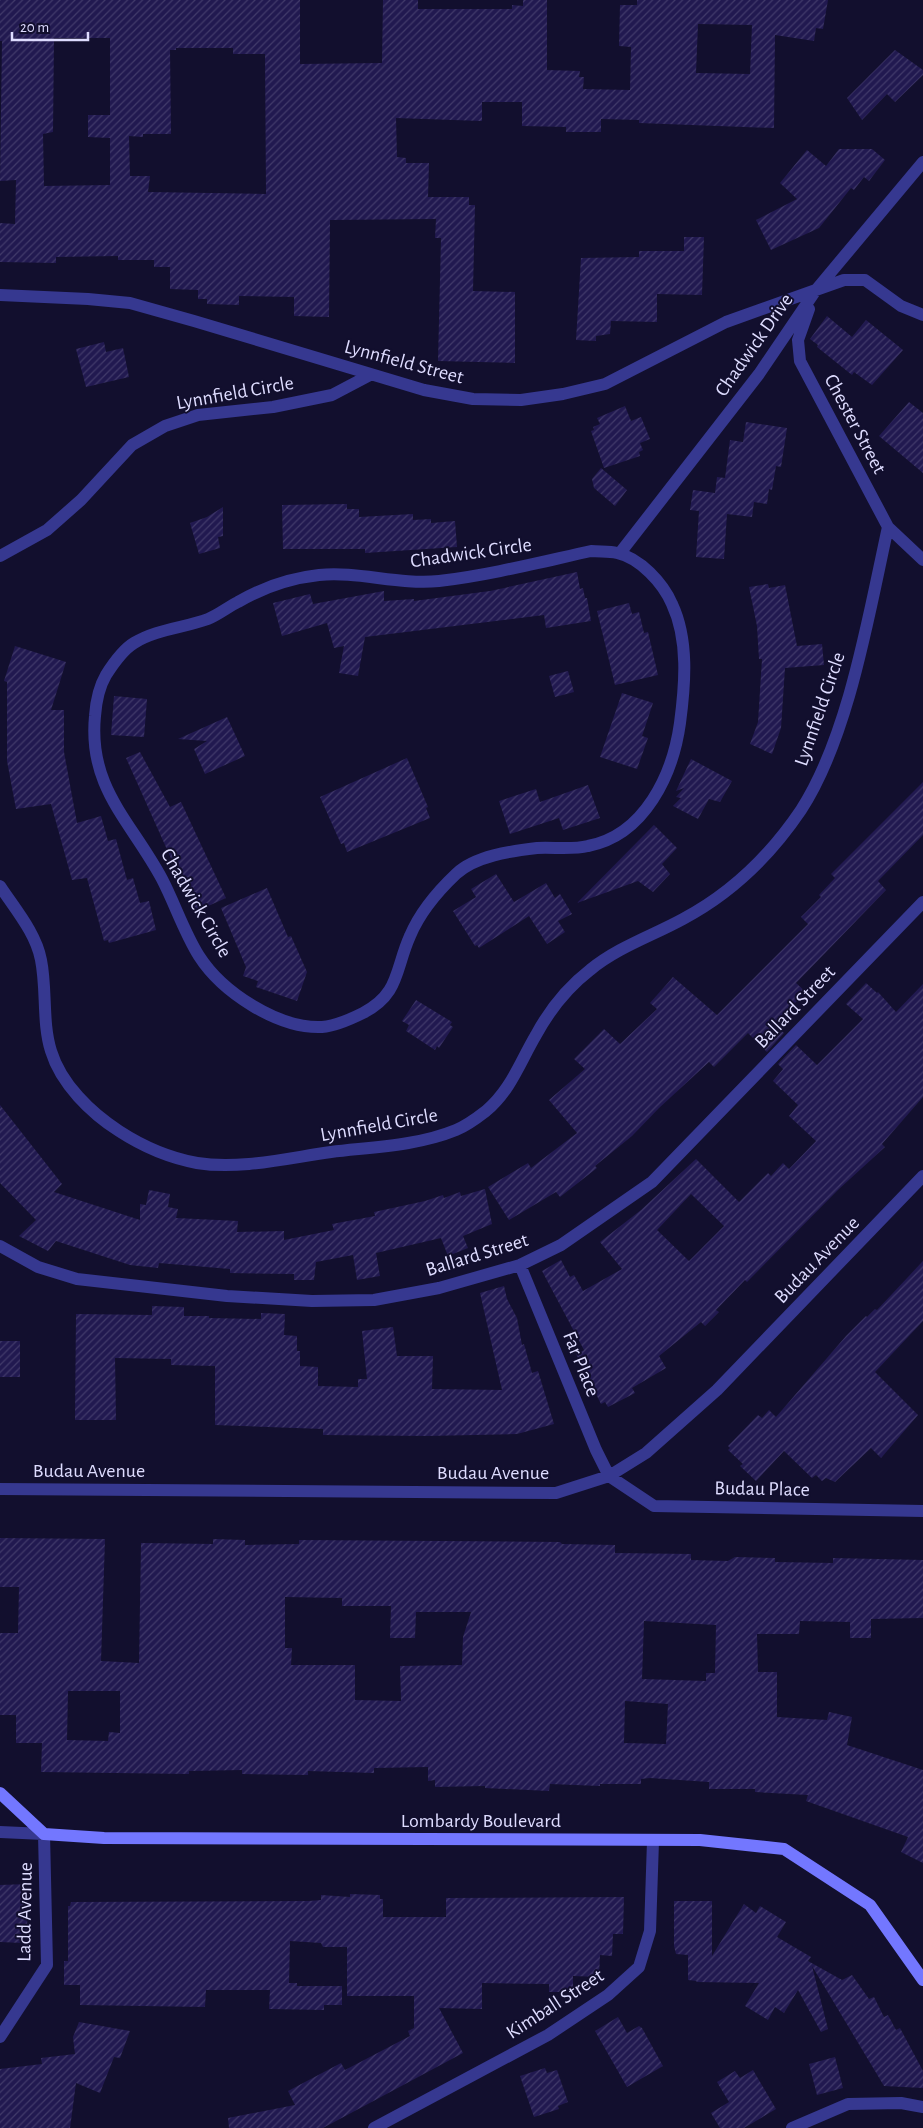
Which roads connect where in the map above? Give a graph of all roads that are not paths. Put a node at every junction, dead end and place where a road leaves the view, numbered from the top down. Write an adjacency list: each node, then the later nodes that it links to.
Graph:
1 (923, 162): 2 (street, Chadwick Drive)
2 (816, 290): 4 (street, Lynnfield Street); 5 (street, Lynnfield Street); 6 (street, Chester Street); 7 (street, Chadwick Drive)
3 (0, 296): 5 (street, Lynnfield Street)
4 (923, 314)
5 (370, 375): 8 (street, Lynnfield Circle)
6 (888, 527): 9 (street, Chester Street); 10 (street, Lynnfield Circle)
7 (620, 553): 7 (street, Chadwick Circle)
8 (0, 556)
9 (923, 560)
10 (0, 886)
11 (923, 902): 14 (street, Ballard Street)
12 (923, 1176): 15 (street, Budau Avenue)
13 (0, 1246): 14 (street, Ballard Street)
14 (520, 1265): 15 (street, Far Place)
15 (609, 1476): 16 (street, Budau Avenue); 17 (street, Budau Place)
16 (0, 1489)
17 (923, 1510)
18 (0, 1793): 20 (street)
19 (0, 1832): 20 (street)
20 (44, 1834): 21 (street, Lombardy Boulevard); 23 (street, Ladd Avenue)
21 (653, 1841): 22 (street, Lombardy Boulevard); 25 (street, Kimball Street)
22 (923, 1980)
23 (0, 2037)
24 (923, 2107): 26 (street)
25 (374, 2128)
26 (792, 2128)

